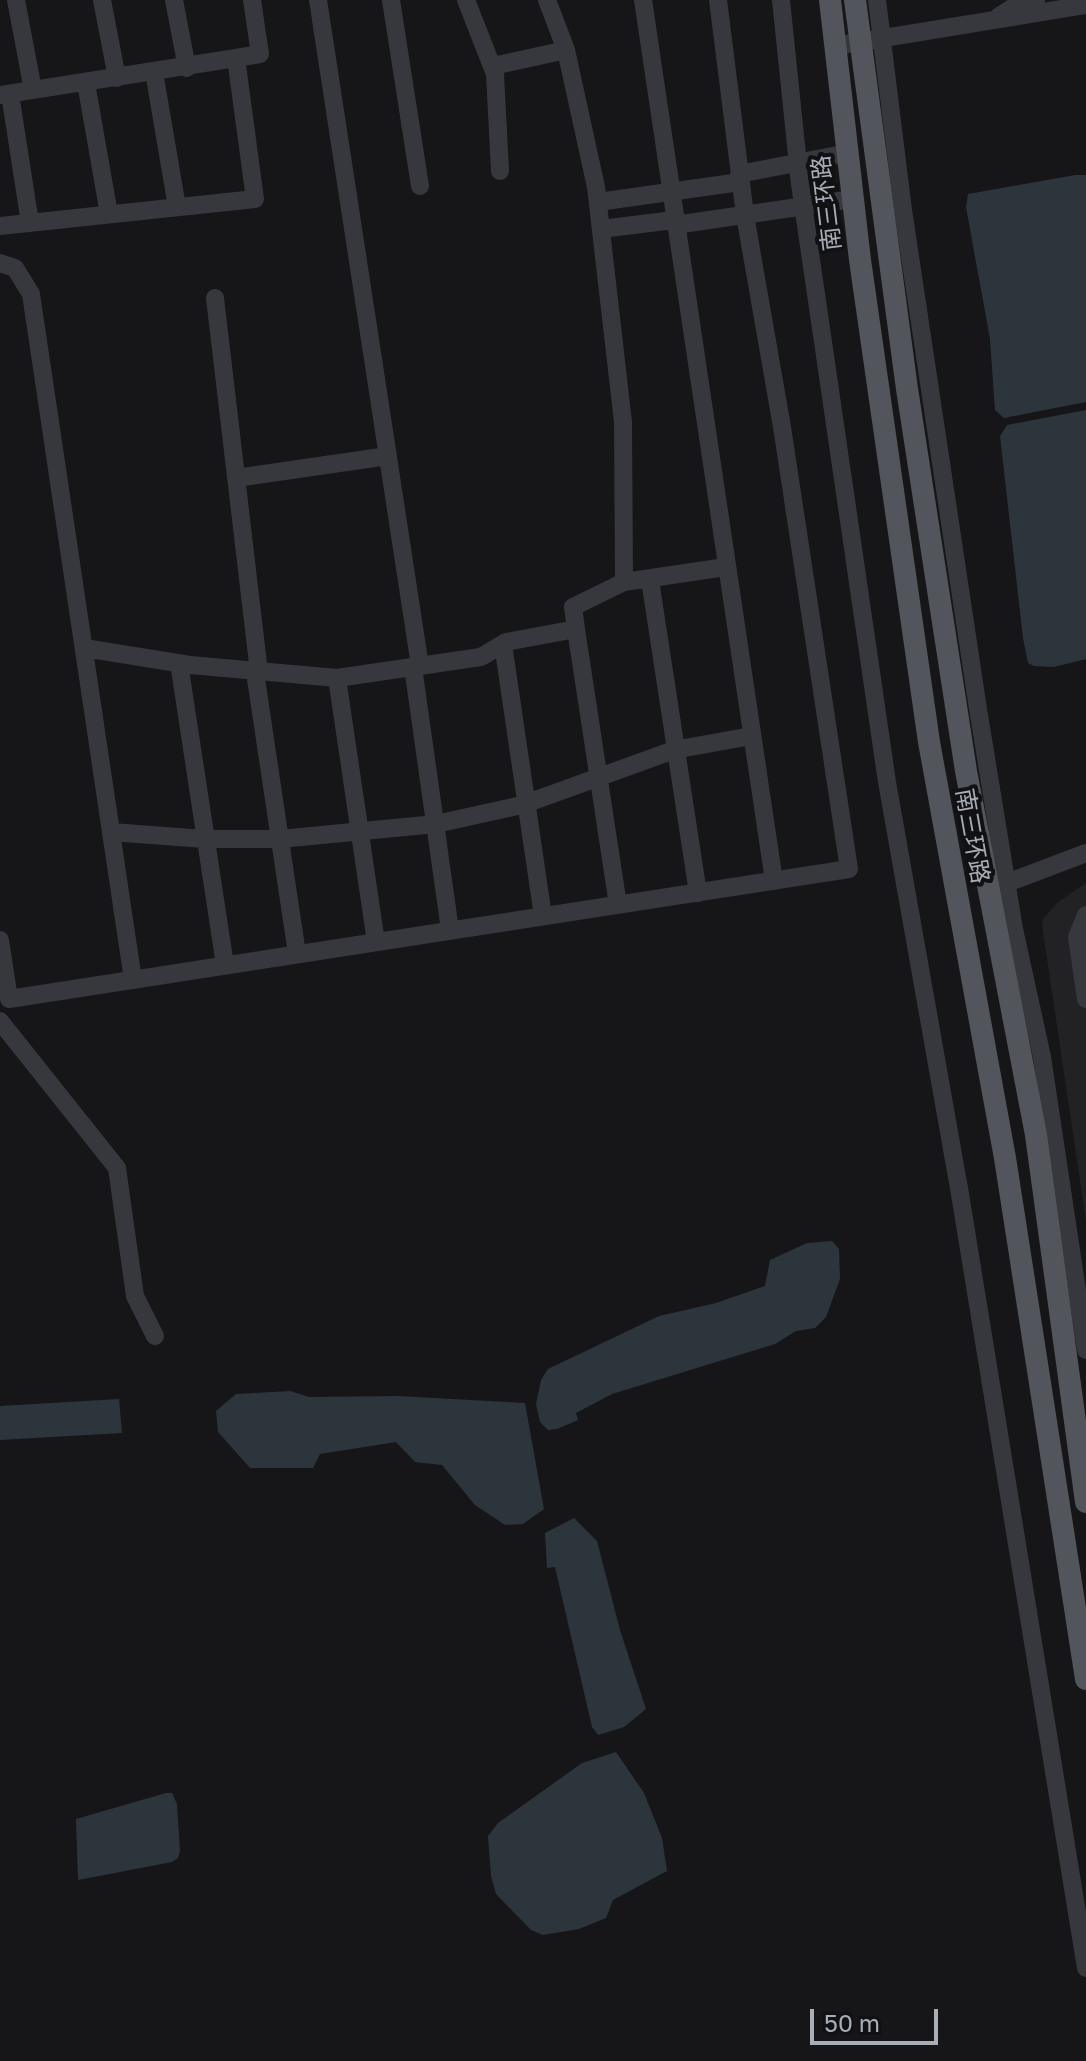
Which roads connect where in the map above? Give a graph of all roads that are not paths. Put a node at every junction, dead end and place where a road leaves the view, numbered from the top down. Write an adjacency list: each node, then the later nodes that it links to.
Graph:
1 (16, 0): 27 (street)
2 (102, 0): 25 (street)
3 (174, 0): 23 (street)
4 (252, 0): 21 (street)
5 (318, 0): 47 (street)
6 (391, 0): 33 (street)
7 (466, 0): 22 (street)
8 (547, 0): 20 (street)
9 (643, 0): 34 (street)
10 (718, 0): 32 (street)
11 (781, 0): 30 (street)
12 (830, 0): 19 (main road, 南三环路)
13 (855, 0): 18 (main road, 南三环路)
14 (877, 0): 18 (street)
15 (1036, 0): 17 (street)
16 (1086, 5): 17 (street)
17 (992, 21): 18 (street)
18 (871, 40): 19 (street); 70 (street); 85 (main road, 南三环路)
19 (835, 46): 29 (main road, 南三环路)
20 (566, 50): 22 (street); 36 (street)
21 (236, 58): 23 (street); 38 (street)
22 (493, 66): 31 (street)
23 (187, 68): 24 (street)
24 (154, 72): 25 (street); 38 (street)
25 (117, 78): 26 (street)
26 (86, 83): 27 (street); 39 (street)
27 (33, 90): 28 (street)
28 (5, 95): 42 (street)
29 (848, 153): 30 (street); 35 (main road, 南三环路)
30 (798, 163): 32 (street); 37 (street)
31 (500, 171)
32 (740, 178): 34 (street); 40 (street)
33 (420, 186)
34 (670, 192): 36 (street); 41 (street)
35 (853, 199): 37 (street); 86 (main road, 南三环路)
36 (598, 202): 44 (street)
37 (804, 206): 40 (street); 87 (street)
38 (177, 207): 39 (street)
39 (109, 214): 42 (street)
40 (745, 215): 41 (street); 69 (street)
41 (675, 222): 44 (street); 49 (street)
42 (30, 223): 43 (street)
43 (0, 226)
44 (601, 229): 51 (street)
45 (0, 263): 54 (street)
46 (215, 298): 48 (street)
47 (388, 456): 48 (street); 56 (street)
48 (236, 478): 57 (street)
49 (726, 567): 50 (street); 59 (street)
50 (650, 580): 51 (street); 60 (street)
51 (624, 582): 52 (street)
52 (576, 629): 53 (street); 61 (street)
53 (503, 644): 56 (street); 62 (street)
54 (84, 648): 55 (street); 64 (street)
55 (179, 663): 57 (street); 66 (street)
56 (416, 666): 58 (street); 63 (street)
57 (257, 672): 58 (street); 67 (street)
58 (337, 678): 65 (street)
59 (751, 736): 60 (street); 69 (street)
60 (674, 750): 61 (street); 71 (street)
61 (599, 779): 62 (street); 72 (street)
62 (526, 804): 63 (street); 74 (street)
63 (436, 824): 65 (street); 75 (street)
64 (111, 832): 66 (street); 80 (street)
65 (359, 833): 67 (street); 77 (street)
66 (205, 839): 67 (street); 79 (street)
67 (280, 839): 78 (street)
68 (1086, 853): 70 (street)
69 (774, 881): 71 (street)
70 (1007, 883): 84 (street)
71 (698, 893): 72 (street)
72 (618, 905): 74 (street)
73 (1086, 915): 81 (street)
74 (543, 916): 75 (street)
75 (450, 930): 77 (street)
76 (0, 940): 80 (street)
77 (376, 942): 78 (street)
78 (297, 954): 79 (street)
79 (225, 965): 80 (street)
80 (133, 980)
81 (1086, 999)
82 (0, 1021): 83 (street)
83 (155, 1336)
84 (1086, 1350)
85 (1086, 1502)
86 (1086, 1679)
87 (1086, 1968)

